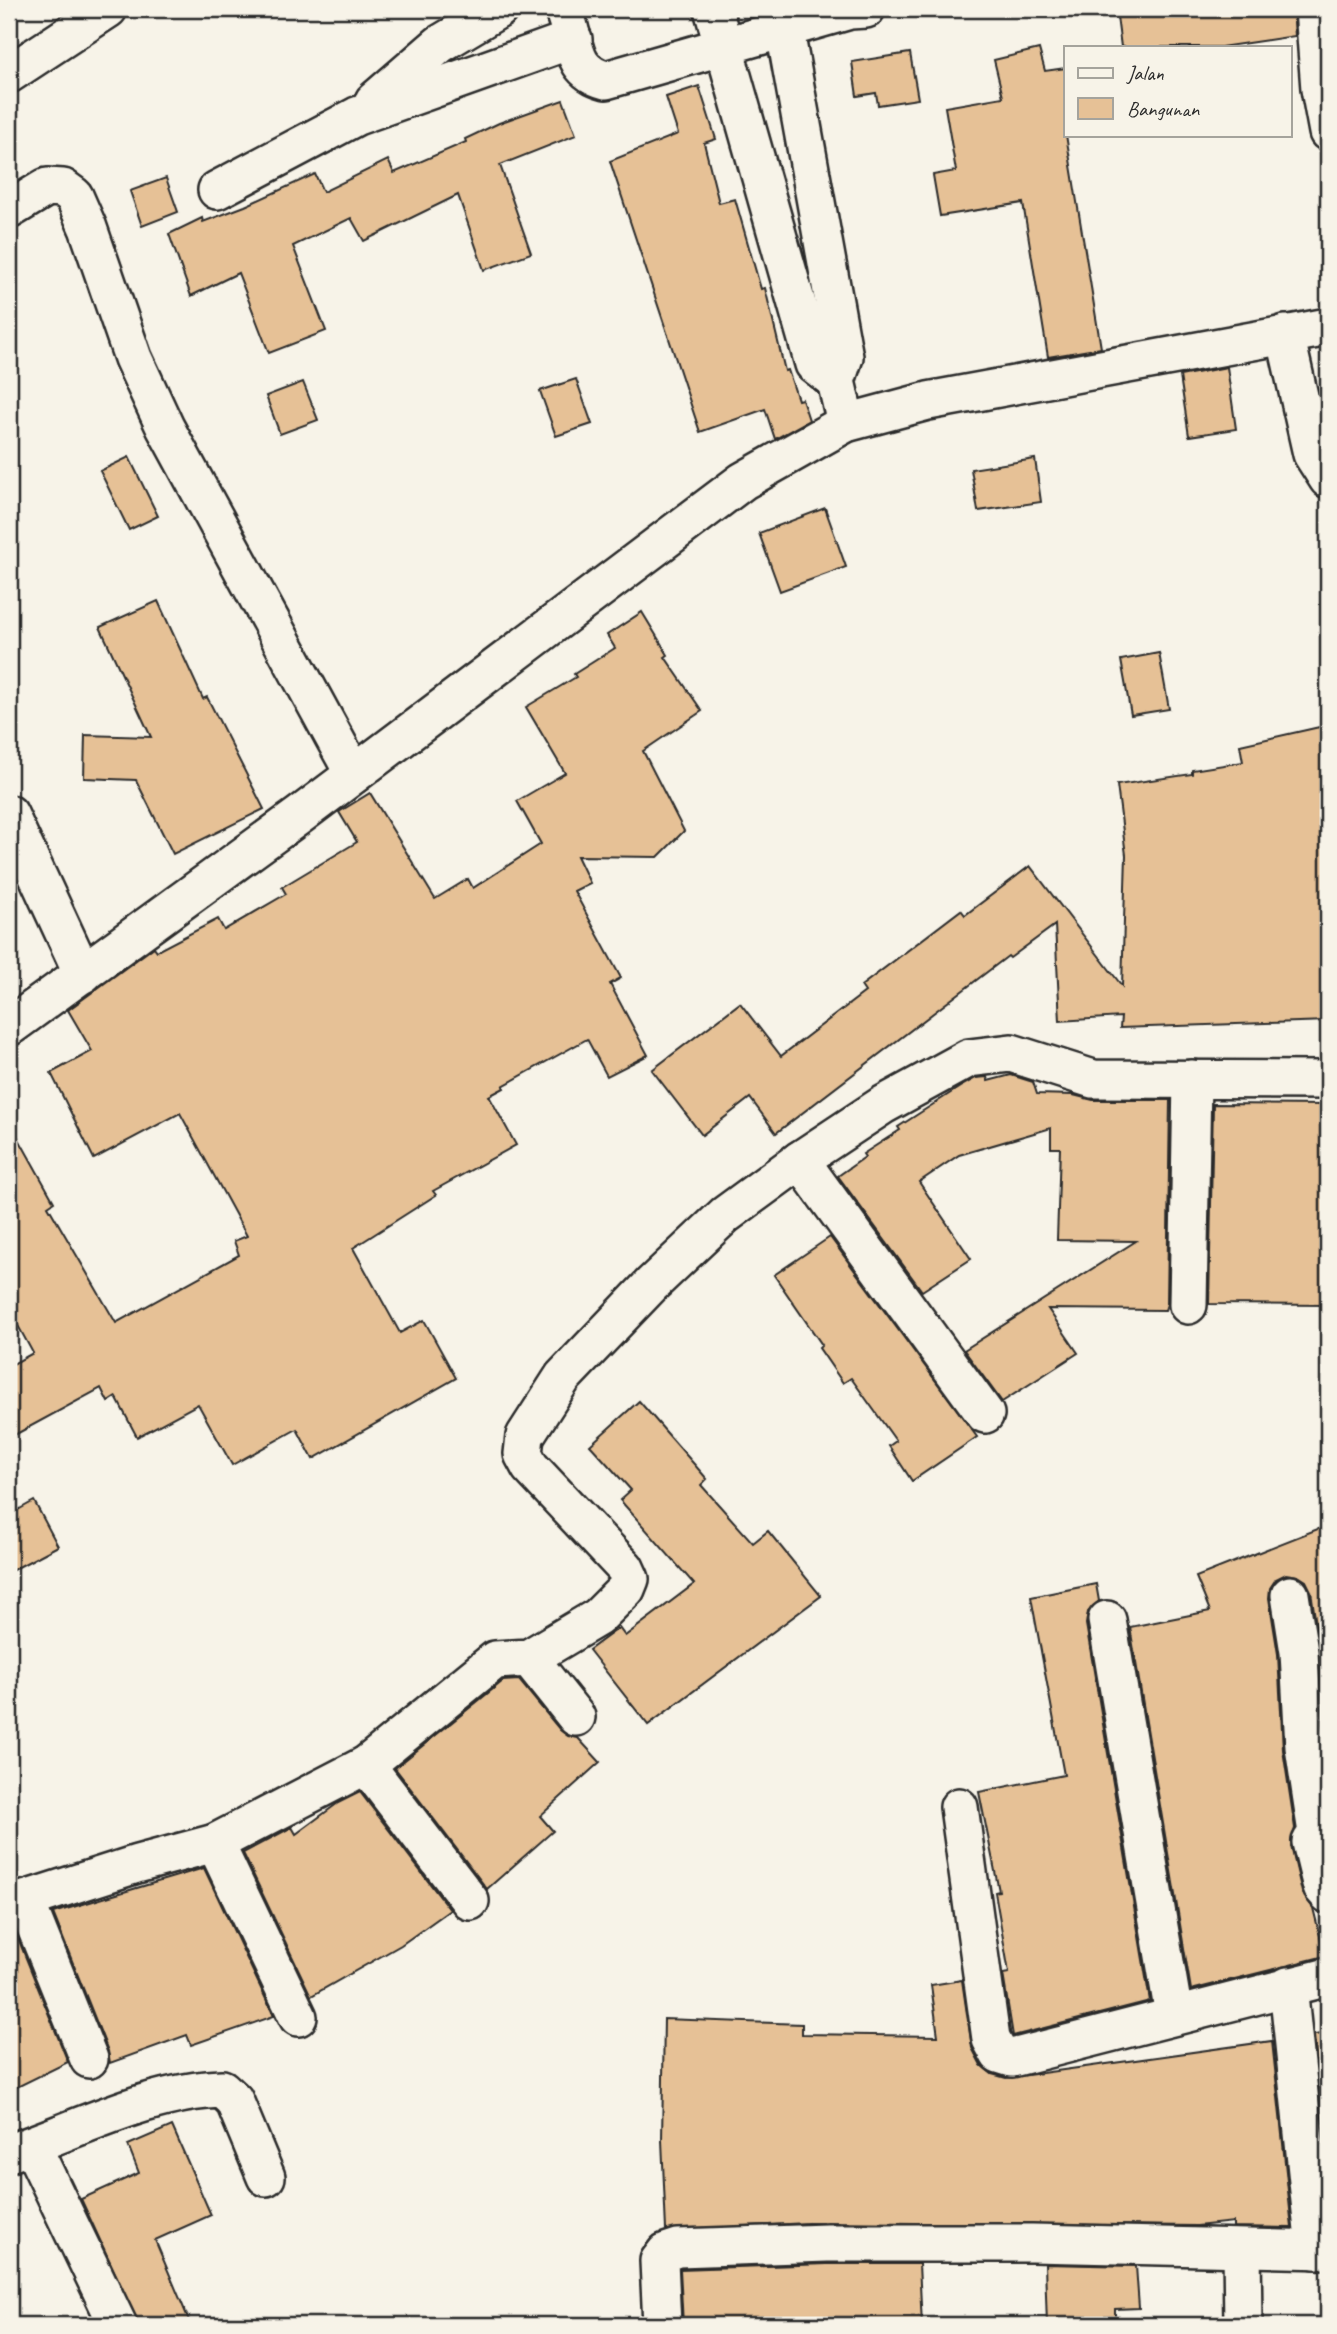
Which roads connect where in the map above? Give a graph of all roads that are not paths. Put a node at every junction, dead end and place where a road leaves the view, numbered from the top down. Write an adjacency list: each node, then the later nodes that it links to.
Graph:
1 (108, 9): 9 (street)
2 (499, 9): 10 (street)
3 (713, 9): 8 (street)
4 (866, 9): 7 (street)
5 (1314, 9): 11 (street)
6 (568, 24): 8 (street); 10 (street)
7 (786, 31): 8 (street); 16 (street)
8 (724, 48): 16 (street)
9 (9, 74)
10 (357, 116): 12 (street)
11 (1328, 132)
12 (216, 190)
13 (9, 210): 19 (street)
14 (1328, 327): 15 (street)
15 (1285, 334): 17 (street); 18 (street)
16 (836, 381): 17 (street)
17 (846, 423): 19 (street)
18 (1328, 479)
19 (354, 774): 21 (street)
20 (9, 814): 21 (street)
21 (83, 974): 22 (street)
22 (9, 1027)
23 (1192, 1079): 24 (street); 25 (street); 26 (street)
24 (1328, 1080)
25 (800, 1160): 27 (street); 30 (street)
26 (1188, 1305)
27 (985, 1414)
28 (1290, 1595): 35 (street)
29 (1107, 1620): 40 (street)
30 (528, 1658): 31 (street); 32 (street)
31 (576, 1717)
32 (366, 1765): 34 (street); 36 (street)
33 (959, 1807): 40 (street)
34 (215, 1843): 37 (street); 41 (street)
35 (1328, 1894)
36 (470, 1901)
37 (17, 1903): 42 (street)
38 (1328, 1977): 39 (street)
39 (1288, 1986): 40 (street); 46 (street)
40 (1174, 2015)
41 (298, 2017)
42 (89, 2059)
43 (20, 2149): 44 (street); 47 (street)
44 (267, 2177)
45 (1242, 2249): 46 (street); 48 (street); 49 (street)
46 (1322, 2250)
47 (118, 2325)
48 (662, 2325)
49 (1243, 2325)

